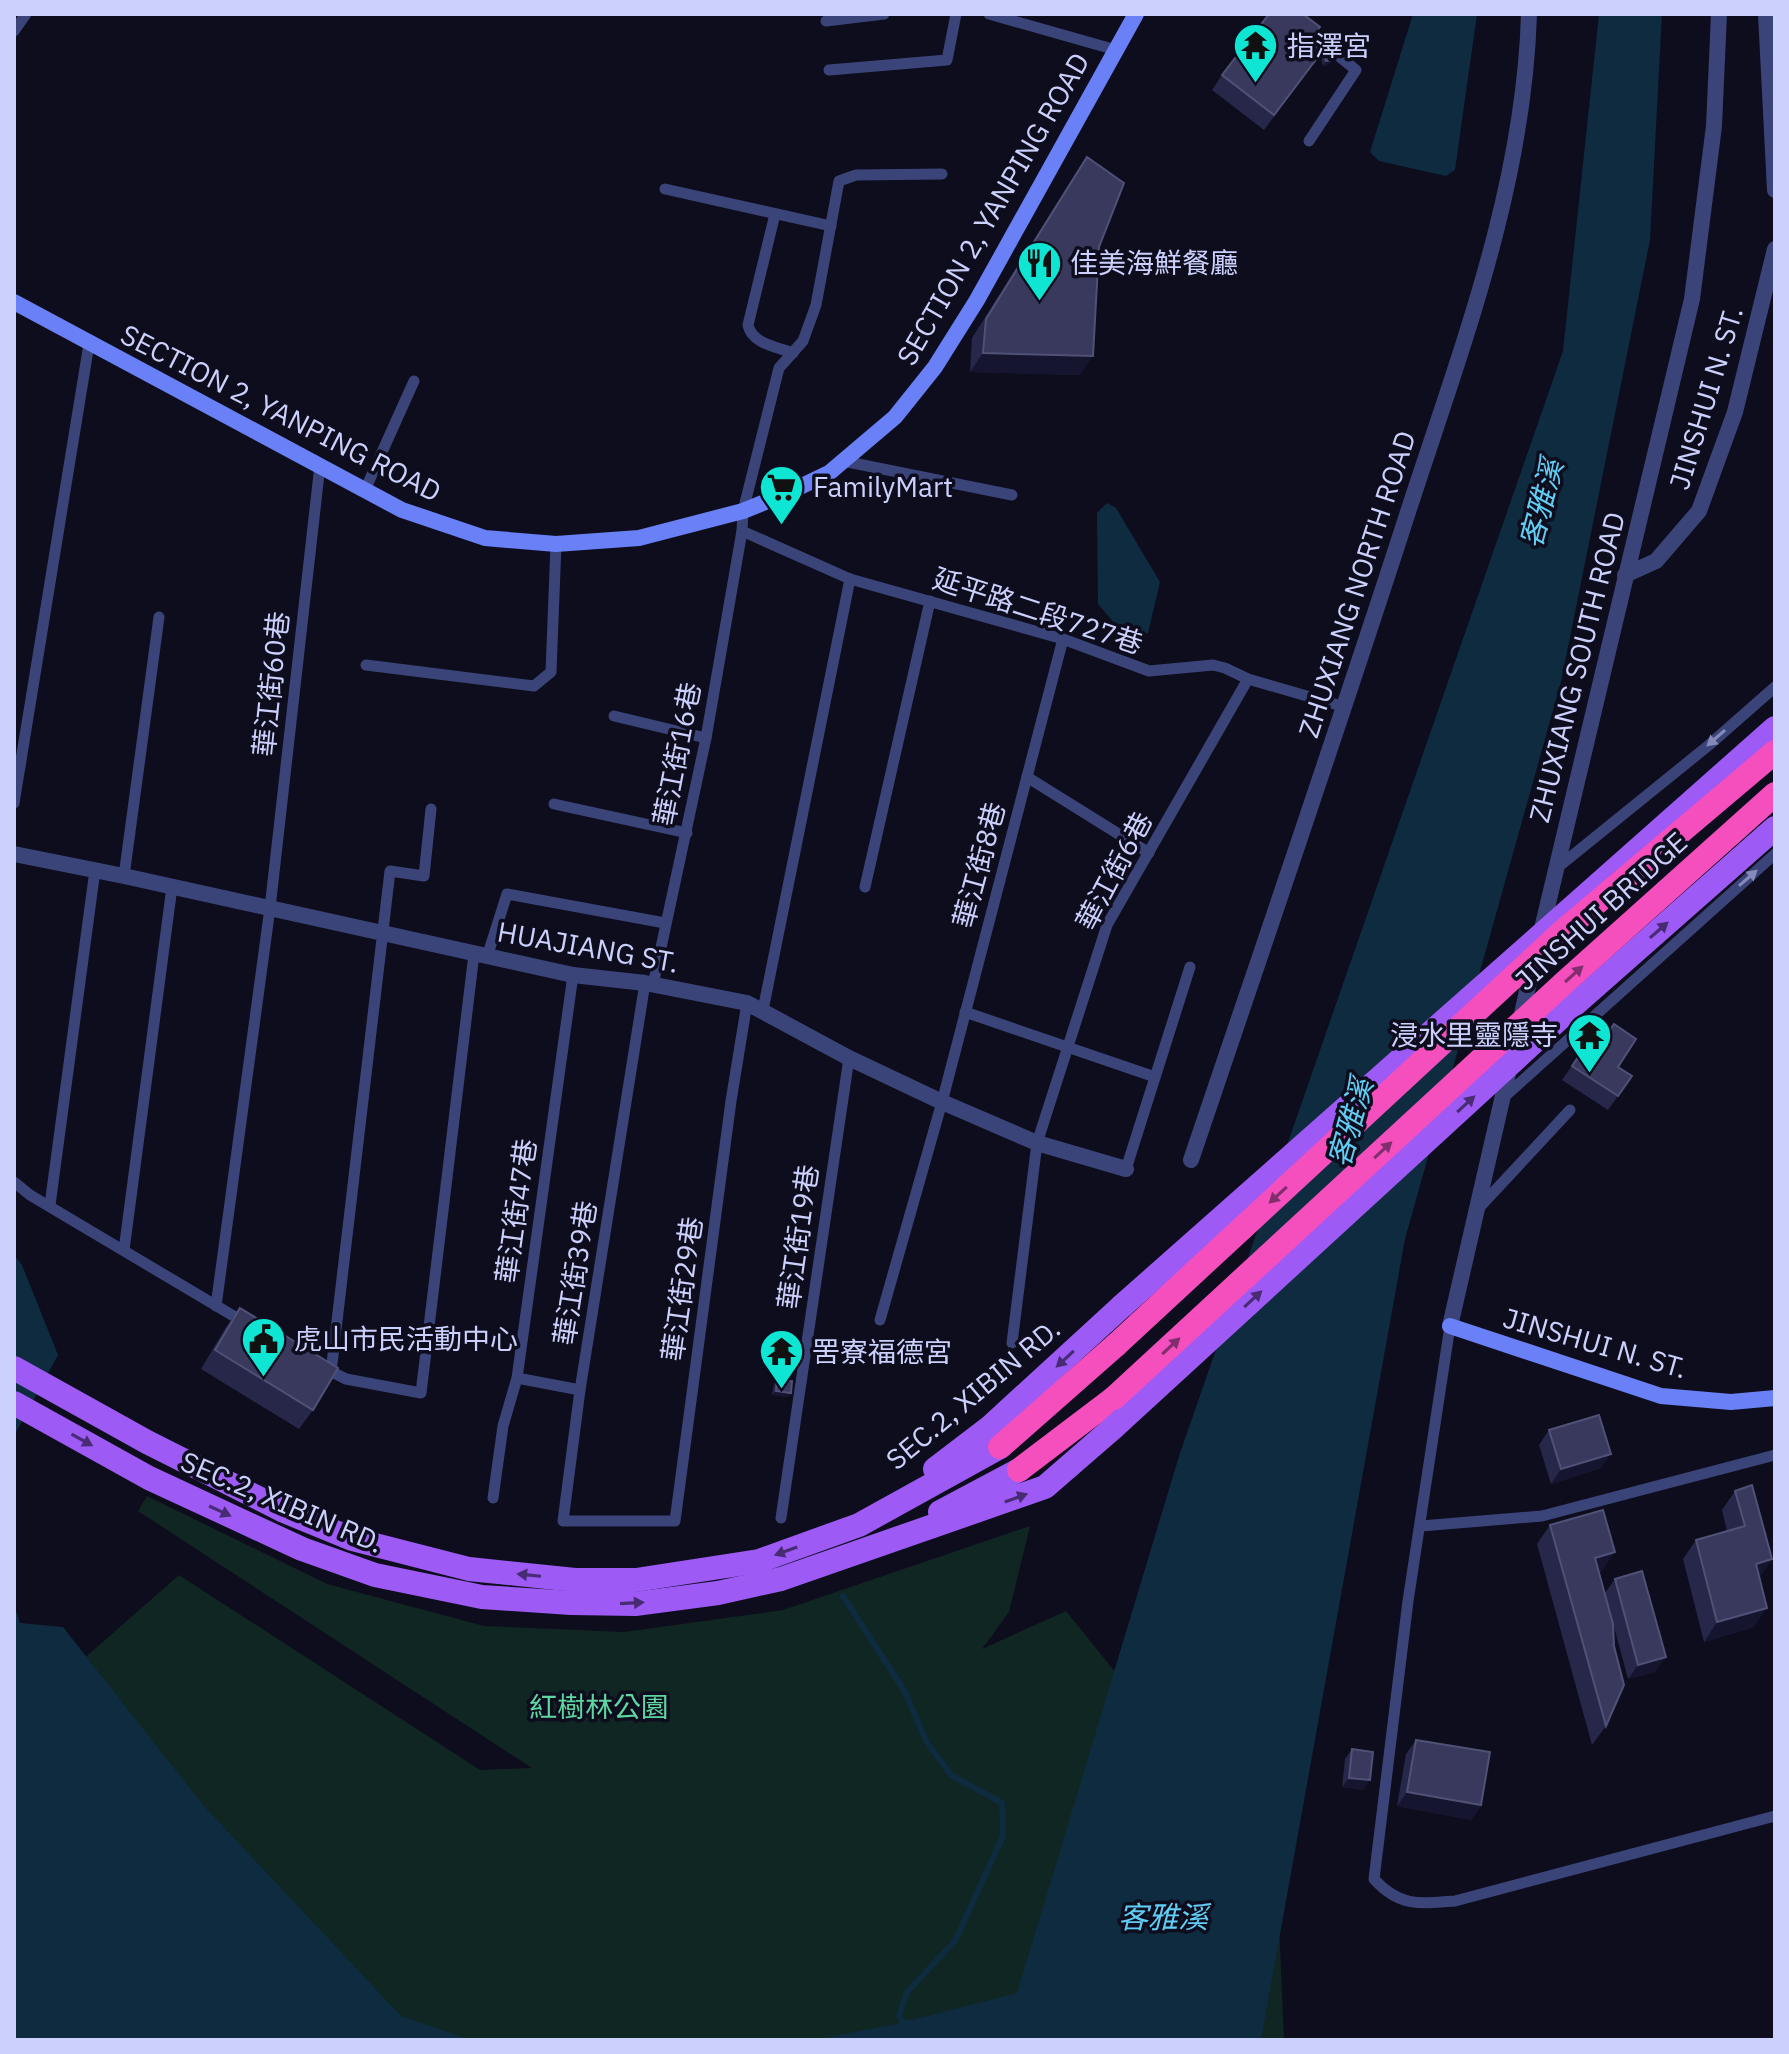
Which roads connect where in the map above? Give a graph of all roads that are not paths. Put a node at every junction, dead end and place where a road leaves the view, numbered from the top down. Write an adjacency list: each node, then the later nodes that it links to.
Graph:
1 (26, 14): 10 (lane)
2 (884, 14): 9 (lane)
3 (956, 14): 13 (lane)
4 (989, 14): 12 (lane)
5 (1136, 14): 12 (street, SECTION 2, YANPING ROAD)
6 (1529, 14): 40 (street, ZHUXIANG NORTH ROAD)
7 (1719, 14): 32 (street, ZHUXIANG SOUTH ROAD)
8 (1766, 14): 17 (street)
9 (826, 21)
10 (14, 31)
11 (1311, 34): 14 (lane)
12 (1116, 50): 25 (street, SECTION 2, YANPING ROAD)
13 (829, 70)
14 (1309, 141)
15 (942, 174): 19 (lane)
16 (665, 189): 18 (lane)
17 (1775, 190)
18 (775, 214): 19 (lane); 23 (lane)
19 (831, 226): 23 (lane)
20 (1775, 249): 32 (street, JINSHUI N. ST.)
21 (14, 302): 22 (street, SECTION 2, YANPING ROAD)
22 (89, 344): 26 (street, SECTION 2, YANPING ROAD); 47 (lane)
23 (793, 353): 29 (lane)
24 (414, 381): 27 (lane)
25 (843, 461): 28 (lane); 29 (street, SECTION 2, YANPING ROAD)
26 (320, 465): 27 (street, SECTION 2, YANPING ROAD); 60 (lane, 華江街60巷)
27 (365, 490): 31 (street, SECTION 2, YANPING ROAD)
28 (1012, 495)
29 (743, 511): 30 (lane); 31 (street, SECTION 2, YANPING ROAD)
30 (742, 531): 33 (lane, 延平路二段727巷); 43 (lane, 華江街16巷)
31 (556, 544): 37 (lane)
32 (1625, 575): 56 (street, ZHUXIANG SOUTH ROAD)
33 (850, 579): 34 (lane, 延平路二段727巷); 67 (lane)
34 (930, 601): 36 (lane, 延平路二段727巷); 59 (lane)
35 (159, 617): 57 (lane)
36 (1063, 639): 38 (lane, 延平路二段727巷); 45 (lane, 華江街8巷)
37 (366, 665)
38 (1248, 679): 40 (lane, 延平路二段727巷); 52 (lane, 華江街6巷)
39 (1775, 687): 56 (lane, one-way to 56)
40 (1345, 707): 76 (street, ZHUXIANG NORTH ROAD)
41 (614, 716): 43 (lane)
42 (1775, 728): 83 (main road, JINSHUI BRIDGE, bridge)
43 (706, 738): 51 (lane, 華江街16巷)
44 (1775, 752): 96 (highway, JINSHUI BRIDGE, one-way to 96, bridge)
45 (1027, 777): 52 (lane); 68 (lane, 華江街8巷)
46 (1775, 794): 98 (highway, JINSHUI BRIDGE, one-way to 46, bridge)
47 (14, 803)
48 (554, 804): 51 (lane)
49 (431, 809): 62 (lane)
50 (1775, 828): 95 (main road, JINSHUI BRIDGE, one-way to 50, bridge)
51 (687, 833): 61 (lane, 華江街16巷)
52 (1149, 853): 69 (lane, 華江街6巷)
53 (14, 854): 55 (street, HUAJIANG ST.)
54 (1775, 854): 72 (lane, one-way to 54)
55 (95, 870): 57 (street, HUAJIANG ST.); 79 (lane)
56 (1555, 870): 72 (street, ZHUXIANG SOUTH ROAD)
57 (124, 876): 58 (street, HUAJIANG ST.)
58 (172, 887): 60 (street, HUAJIANG ST.); 81 (lane)
59 (865, 887)
60 (270, 908): 62 (street, HUAJIANG ST.); 82 (lane, 華江街60巷)
61 (665, 923): 63 (lane); 66 (lane, 華江街16巷)
62 (385, 935): 63 (street, HUAJIANG ST.); 90 (lane)
63 (481, 955): 65 (street, HUAJIANG ST.); 90 (lane)
64 (1190, 967): 71 (lane)
65 (573, 975): 66 (street, HUAJIANG ST.); 91 (lane, 華江街47巷)
66 (649, 984): 67 (street, HUAJIANG ST.); 92 (lane, 華江街39巷)
67 (755, 1007): 70 (street, HUAJIANG ST.); 101 (lane, 華江街29巷)
68 (965, 1012): 69 (lane); 73 (lane, 華江街8巷)
69 (1068, 1047): 71 (lane); 75 (lane, 華江街6巷)
70 (849, 1058): 73 (street, HUAJIANG ST.); 100 (lane, 華江街19巷)
71 (1155, 1077): 77 (lane)
72 (1502, 1098): 80 (street, ZHUXIANG SOUTH ROAD)
73 (942, 1102): 75 (street, HUAJIANG ST.); 84 (lane, 華江街8巷)
74 (1570, 1110): 80 (lane)
75 (1037, 1143): 77 (street, HUAJIANG ST.); 87 (lane, 華江街6巷)
76 (1191, 1160)
77 (1126, 1169)
78 (14, 1182): 79 (lane)
79 (50, 1205): 81 (lane)
80 (1477, 1210): 85 (street, ZHUXIANG SOUTH ROAD)
81 (124, 1250): 82 (lane)
82 (216, 1306): 86 (lane)
83 (1122, 1306): 102 (main road, SEC.2, XIBIN RD., one-way to 102)
84 (880, 1320)
85 (1450, 1326): 93 (street, JINSHUI N. ST.); 103 (lane)
86 (254, 1328)
87 (1012, 1343)
88 (318, 1365): 90 (lane)
89 (14, 1368): 102 (main road, SEC.2, XIBIN RD., one-way to 89)
90 (331, 1372)
91 (517, 1378): 92 (lane); 99 (lane, 華江街47巷)
92 (580, 1390): 101 (lane, 華江街39巷)
93 (1775, 1398)
94 (14, 1403): 104 (main road, SEC.2, XIBIN RD., one-way to 104)
95 (1113, 1428): 104 (main road, SEC.2, XIBIN RD., one-way to 95)
96 (1000, 1447): 102 (main road, SEC.2, XIBIN RD.)
97 (1775, 1455): 103 (lane)
98 (1019, 1470): 104 (main road, SEC.2, XIBIN RD.)
99 (493, 1498)
100 (781, 1518)
101 (613, 1521)
102 (859, 1525)
103 (1421, 1526): 105 (lane)
104 (863, 1552)
105 (1775, 1816)

